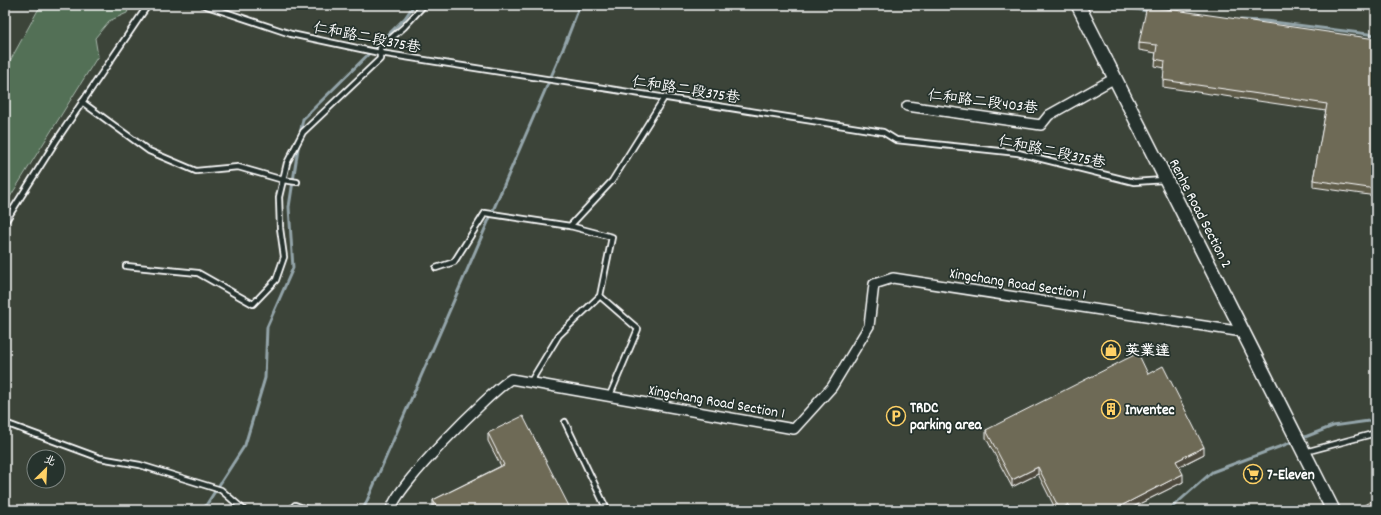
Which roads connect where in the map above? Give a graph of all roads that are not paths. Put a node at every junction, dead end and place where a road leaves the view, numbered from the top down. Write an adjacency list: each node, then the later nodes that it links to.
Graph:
1 (148, 5): 8 (lane)
2 (204, 5): 5 (lane, 仁和路二段375巷)
3 (424, 5): 5 (lane)
4 (1078, 5): 6 (main road, Renhe Road Section 2)
5 (378, 53): 7 (lane, 仁和路二段375巷); 11 (lane)
6 (1115, 78): 9 (street, 仁和路二段403巷); 10 (main road, Renhe Road Section 2)
7 (664, 98): 10 (lane, 仁和路二段375巷); 14 (lane)
8 (82, 102): 11 (lane); 13 (lane)
9 (907, 106)
10 (1166, 179): 18 (main road, Renhe Road Section 2)
11 (286, 181): 12 (lane); 15 (lane)
12 (297, 182)
13 (5, 222)
14 (570, 226): 16 (lane); 17 (lane)
15 (126, 266)
16 (436, 268)
17 (600, 296): 19 (lane); 20 (lane)
18 (1243, 332): 20 (street, Xingchang Road Section 1); 24 (main road, Renhe Road Section 2)
19 (531, 381): 20 (street, Xingchang Road Section 1); 28 (street, Xingchang Road Section 1)
20 (610, 395)
21 (565, 422): 29 (lane)
22 (5, 423): 25 (lane)
23 (1376, 433): 24 (lane)
24 (1300, 444): 30 (main road, Renhe Road Section 2)
25 (244, 510)
26 (291, 510): 27 (lane)
27 (309, 510)
28 (391, 510)
29 (606, 510)
30 (1333, 510)

